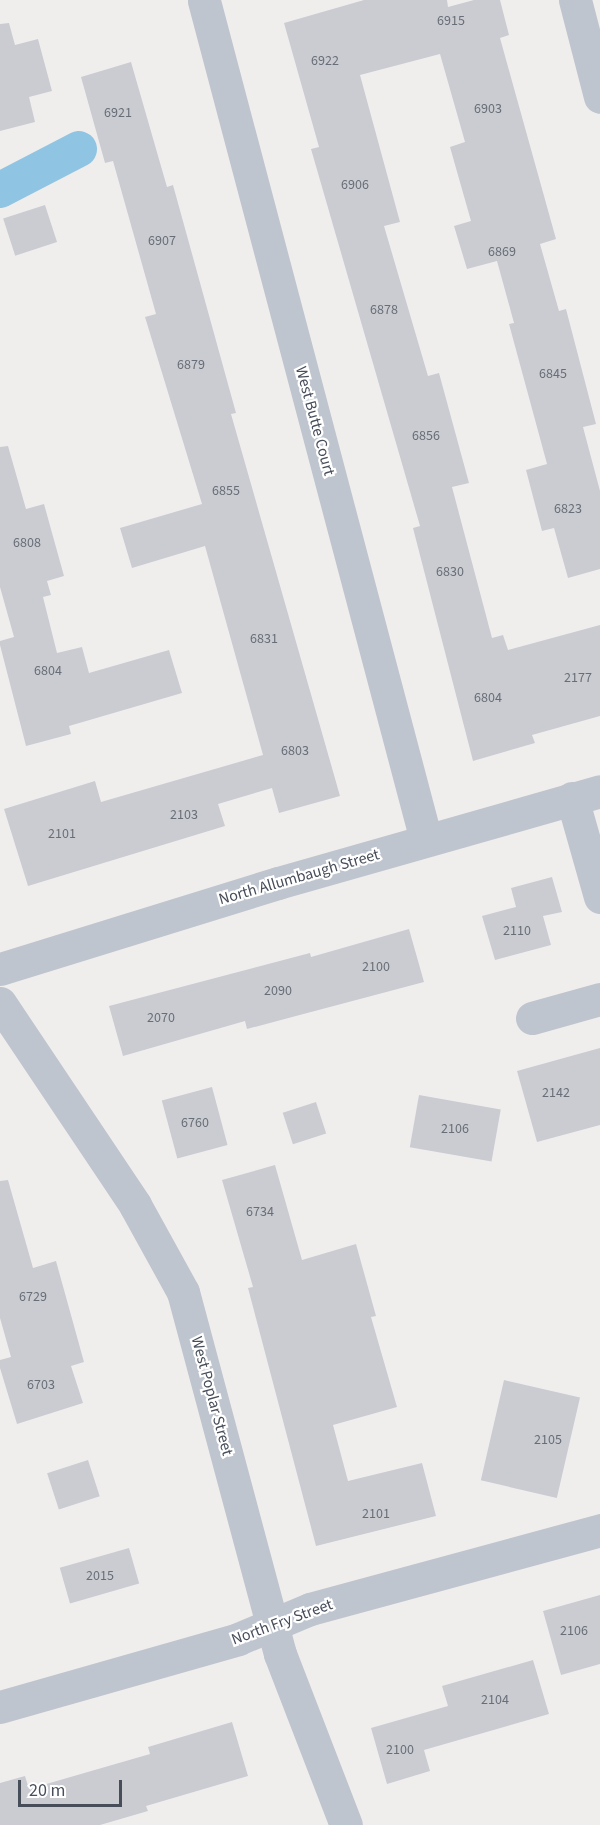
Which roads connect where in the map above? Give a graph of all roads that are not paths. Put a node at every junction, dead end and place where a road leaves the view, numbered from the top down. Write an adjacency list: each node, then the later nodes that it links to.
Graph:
1 (575, 0): 3 (street)
2 (204, 1): 5 (street, West Butte Court)
3 (600, 98)
4 (586, 794): 5 (street, North Allumbaugh Street); 6 (street)
5 (426, 840): 7 (street, North Allumbaugh Street)
6 (600, 897)
7 (0, 969)
8 (600, 999): 10 (street)
9 (0, 1003): 12 (street, West Poplar Street)
10 (532, 1018)
11 (600, 1530): 12 (street, North Fry Street)
12 (272, 1625): 13 (street, North Fry Street); 14 (street, West Poplar Street)
13 (0, 1707)
14 (346, 1825)

